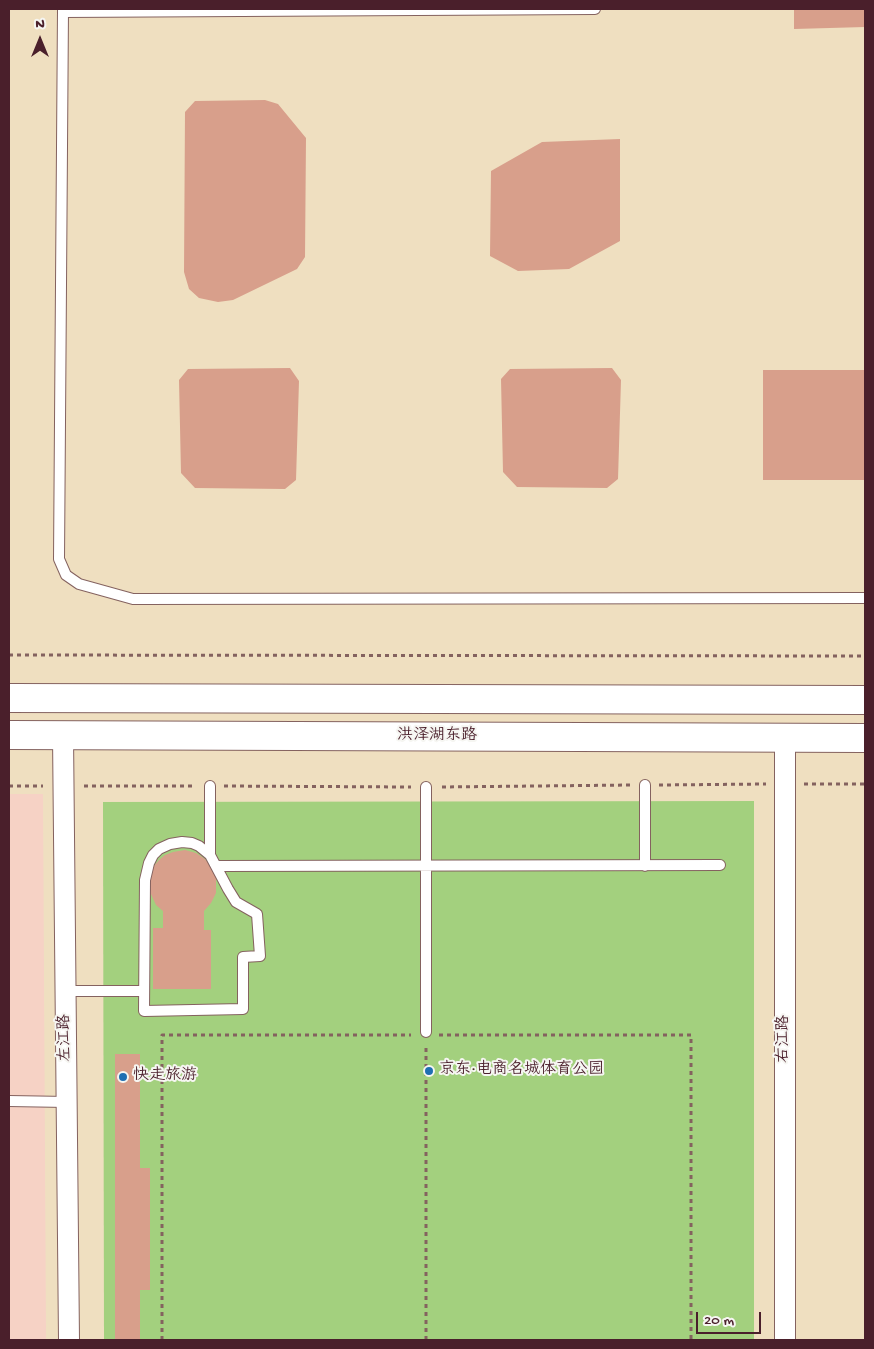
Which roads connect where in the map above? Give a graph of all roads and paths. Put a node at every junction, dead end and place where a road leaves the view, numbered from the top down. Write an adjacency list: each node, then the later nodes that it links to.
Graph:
1 (595, 9): 2 (lane)
2 (63, 10): 3 (lane)
3 (865, 598)
4 (9, 654): 5 (path)
5 (865, 656)
6 (9, 698): 7 (main road)
7 (865, 700)
8 (9, 735): 9 (main road, 洪泽湖东路)
9 (63, 735): 10 (main road, 洪泽湖东路); 20 (street, 左江路)
10 (785, 738): 11 (main road, 洪泽湖东路); 29 (street, 右江路)
11 (865, 738)
12 (645, 785): 19 (lane)
13 (210, 786): 15 (lane)
14 (426, 787): 18 (lane)
15 (210, 855): 17 (lane); 21 (lane)
16 (720, 865): 19 (lane)
17 (217, 866): 18 (lane); 21 (lane)
18 (426, 866): 19 (lane); 22 (lane)
19 (645, 866)
20 (66, 991): 21 (lane); 24 (street, 左江路)
21 (144, 991)
22 (426, 1034): 26 (path); 27 (path); 28 (path)
23 (9, 1101): 24 (lane)
24 (67, 1102): 25 (street, 左江路)
25 (69, 1340)
26 (162, 1340)
27 (426, 1340)
28 (691, 1340)
29 (785, 1340)

